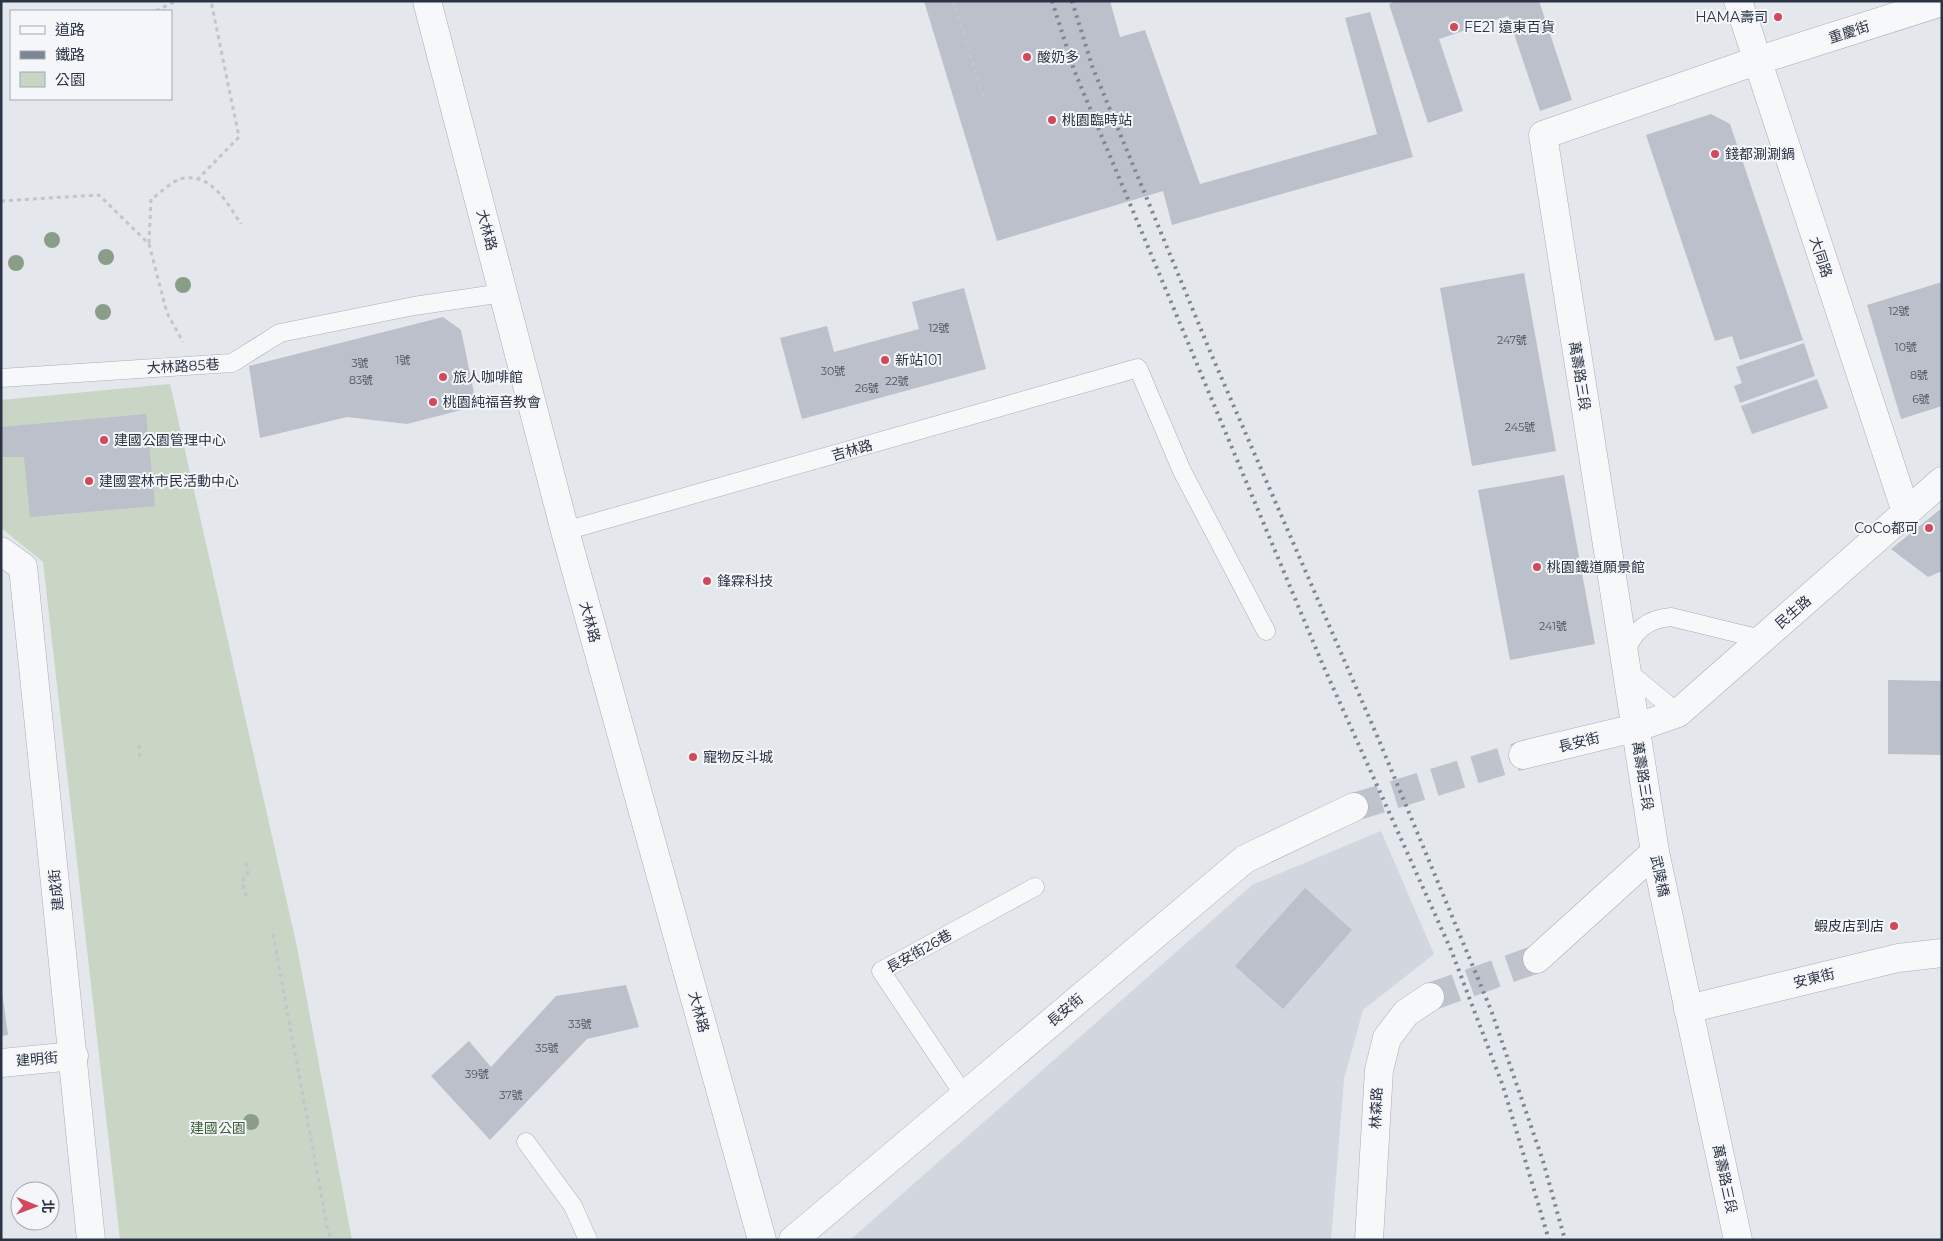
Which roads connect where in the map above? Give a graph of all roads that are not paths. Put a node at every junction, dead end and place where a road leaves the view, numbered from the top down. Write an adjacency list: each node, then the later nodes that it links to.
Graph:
1 (426, 1): 5 (street, 大林路)
2 (1738, 1): 4 (street, 大同路)
3 (1942, 2): 4 (street, 重慶街)
4 (1756, 61): 8 (street, 大同路); 13 (street, 萬壽路三段)
5 (503, 293): 6 (lane, 大林路85巷); 9 (street, 大林路)
6 (1, 378)
7 (1942, 481): 8 (street, 民生路)
8 (1906, 512): 12 (street, 民生路)
9 (565, 531): 11 (lane, 吉林路); 31 (street, 大林路)
10 (1, 551): 25 (street, 建成街)
11 (1266, 631)
12 (1761, 639): 13 (lane); 14 (street, 民生路)
13 (1625, 662): 14 (lane); 15 (street, 萬壽路三段)
14 (1678, 713): 15 (street, 民生路)
15 (1635, 728): 16 (street, 長安街); 18 (street, 萬壽路三段)
16 (1523, 755)
17 (1354, 807): 27 (street, 長安街)
18 (1654, 845): 20 (street, 武陵橋); 22 (street)
19 (1035, 887): 27 (lane, 長安街26巷)
20 (1668, 913): 24 (street, 萬壽路三段)
21 (1942, 953): 24 (street, 安東街)
22 (1537, 959)
23 (1430, 997): 33 (street, 林森路)
24 (1688, 1010): 34 (street, 萬壽路三段)
25 (74, 1056): 26 (street, 建明街); 29 (street, 建成街)
26 (1, 1062)
27 (964, 1095): 32 (street, 長安街)
28 (526, 1142): 30 (lane)
29 (91, 1240)
30 (588, 1240)
31 (762, 1240)
32 (793, 1240)
33 (1369, 1240)
34 (1738, 1240)

